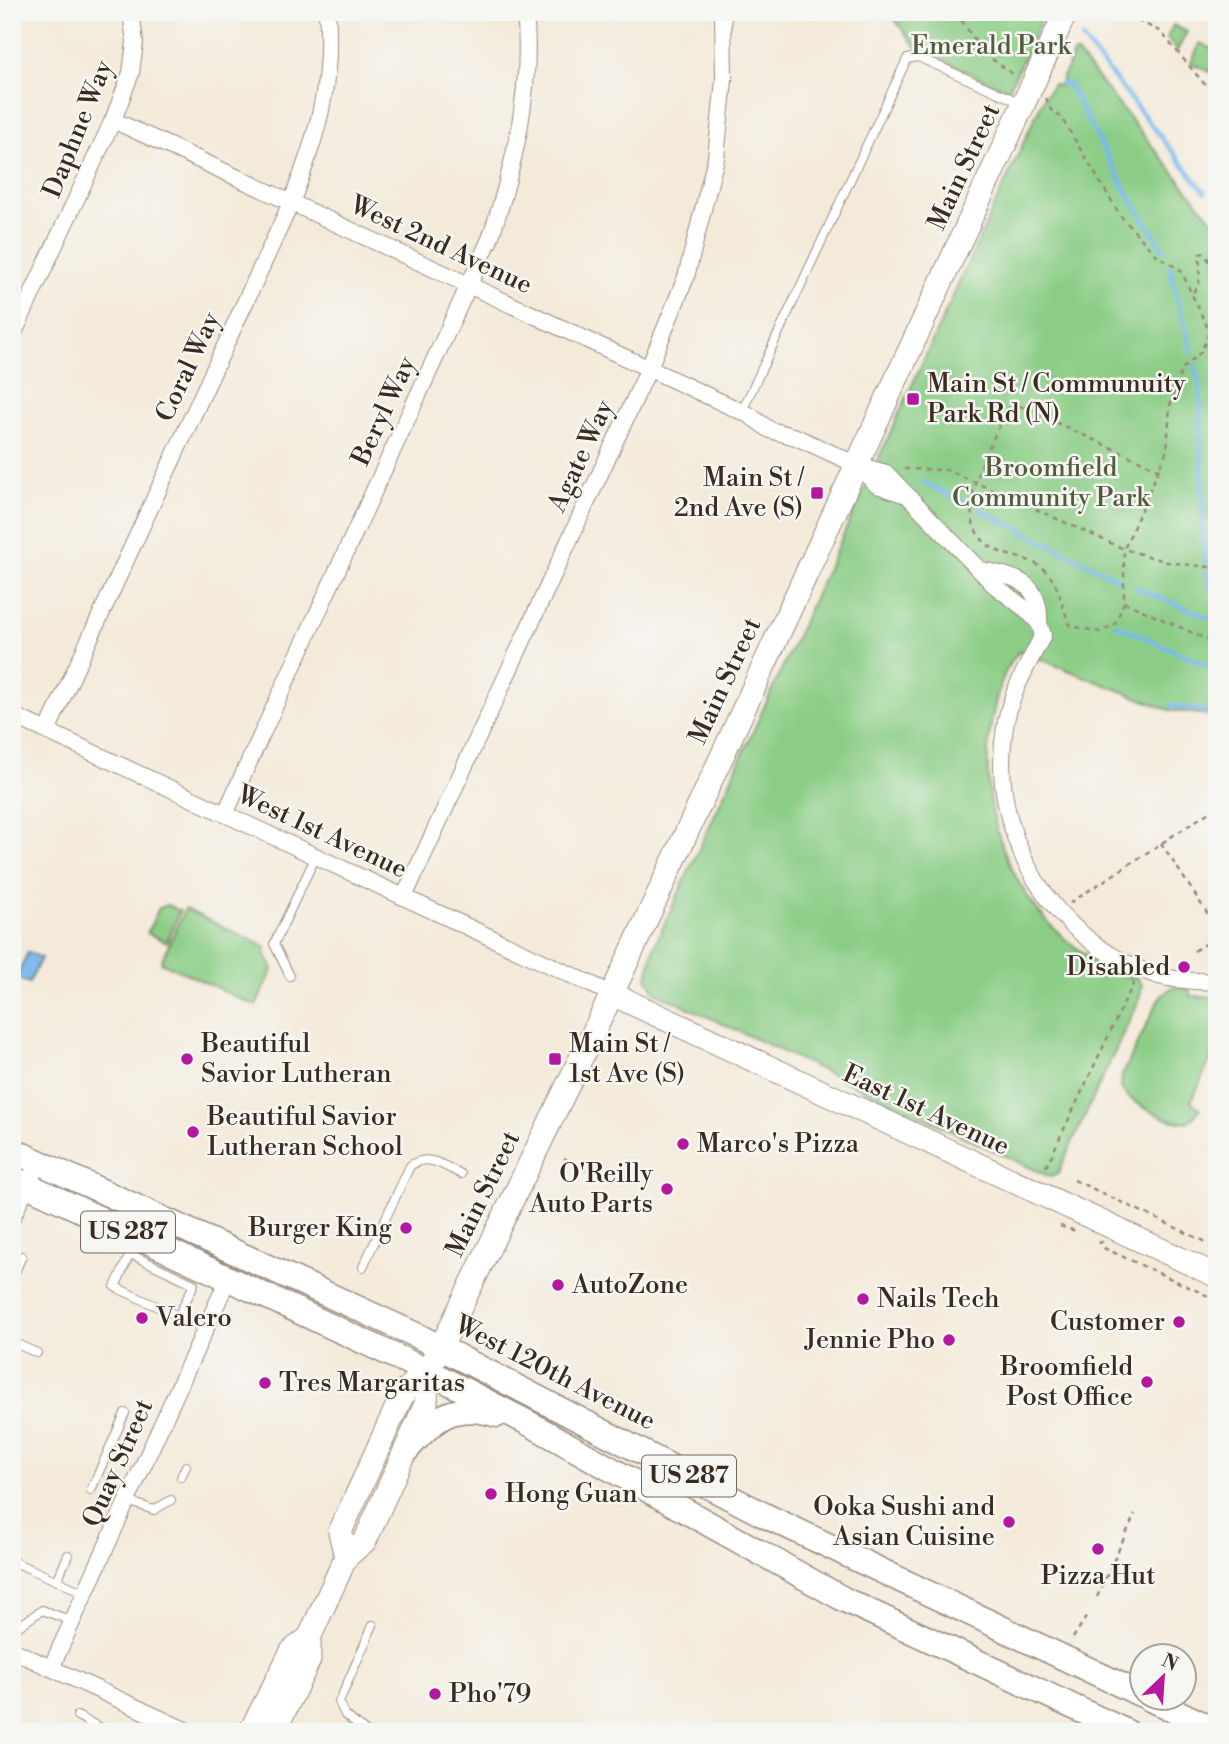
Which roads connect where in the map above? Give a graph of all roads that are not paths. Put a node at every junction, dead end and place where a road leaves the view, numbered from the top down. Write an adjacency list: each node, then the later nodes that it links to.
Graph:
1 (131, 12): 7 (street, Daphne Way)
2 (327, 12): 8 (street, Coral Way)
3 (525, 12): 9 (street, Beryl Way)
4 (723, 12): 11 (street, Agate Way)
5 (1066, 12): 6 (main road, Main Street)
6 (1034, 101): 12 (lane); 13 (main road, Main Street)
7 (113, 120): 8 (street, West 2nd Avenue); 10 (street, Daphne Way)
8 (291, 203): 9 (street, West 2nd Avenue); 15 (street, Coral Way)
9 (470, 285): 11 (street, West 2nd Avenue); 16 (street, Beryl Way)
10 (12, 337)
11 (649, 368): 12 (street, West 2nd Avenue); 18 (street, Agate Way)
12 (746, 413): 13 (street, West 2nd Avenue)
13 (857, 465): 20 (street, West 2nd Avenue); 21 (main road, Main Street)
14 (12, 715): 15 (street, West 1st Avenue)
15 (47, 731): 16 (street, West 1st Avenue)
16 (225, 814): 17 (street, West 1st Avenue)
17 (316, 856): 18 (street, West 1st Avenue); 19 (lane)
18 (404, 897): 21 (street, West 1st Avenue)
19 (290, 976)
20 (1217, 982)
21 (612, 994): 29 (main road, East 1st Avenue); 35 (main road, Main Street)
22 (12, 1150): 23 (main road, West 120th Avenue / US 287)
23 (38, 1161): 25 (street); 35 (main road, West 120th Avenue / US 287)
24 (461, 1174): 28 (lane)
25 (20, 1181): 26 (street); 31 (main road, US 287)
26 (12, 1218)
27 (22, 1256): 30 (lane)
28 (363, 1267)
29 (1217, 1276)
30 (12, 1279)
31 (228, 1279): 33 (street, Quay Street); 37 (main road, US 287)
32 (178, 1317): 32 (lane); 33 (lane)
33 (206, 1329): 45 (street, Quay Street)
34 (12, 1342): 36 (lane)
35 (441, 1347): 37 (main road, Main Street); 57 (main road, West 120th Avenue / US 287)
36 (37, 1353)
37 (427, 1371): 39 (main road, US 287); 40 (main road, Main Street); 47 (main road, Main Street)
38 (125, 1413): 43 (lane)
39 (532, 1426): 40 (main road); 66 (main road, US 287)
40 (406, 1451): 47 (main road, Main Street)
41 (186, 1466): 42 (lane)
42 (181, 1477)
43 (90, 1490)
44 (171, 1500): 45 (lane)
45 (128, 1501): 50 (street, Quay Street)
46 (68, 1555): 49 (lane)
47 (346, 1557): 54 (main road, Main Street)
48 (12, 1561): 49 (lane)
49 (57, 1581): 50 (lane)
50 (85, 1593): 51 (street, Quay Street)
51 (72, 1621): 53 (lane); 56 (street, Quay Street)
52 (373, 1625): 65 (lane)
53 (14, 1628)
54 (309, 1638): 63 (main road, Main Street); 64 (main road, Main Street)
55 (12, 1650): 56 (street)
56 (51, 1668): 62 (street)
57 (1128, 1688)
58 (1176, 1712): 60 (main road)
59 (77, 1716): 61 (lane)
60 (1217, 1731)
61 (109, 1732)
62 (189, 1732)
63 (250, 1732)
64 (274, 1732)
65 (366, 1732)
66 (1127, 1732)

